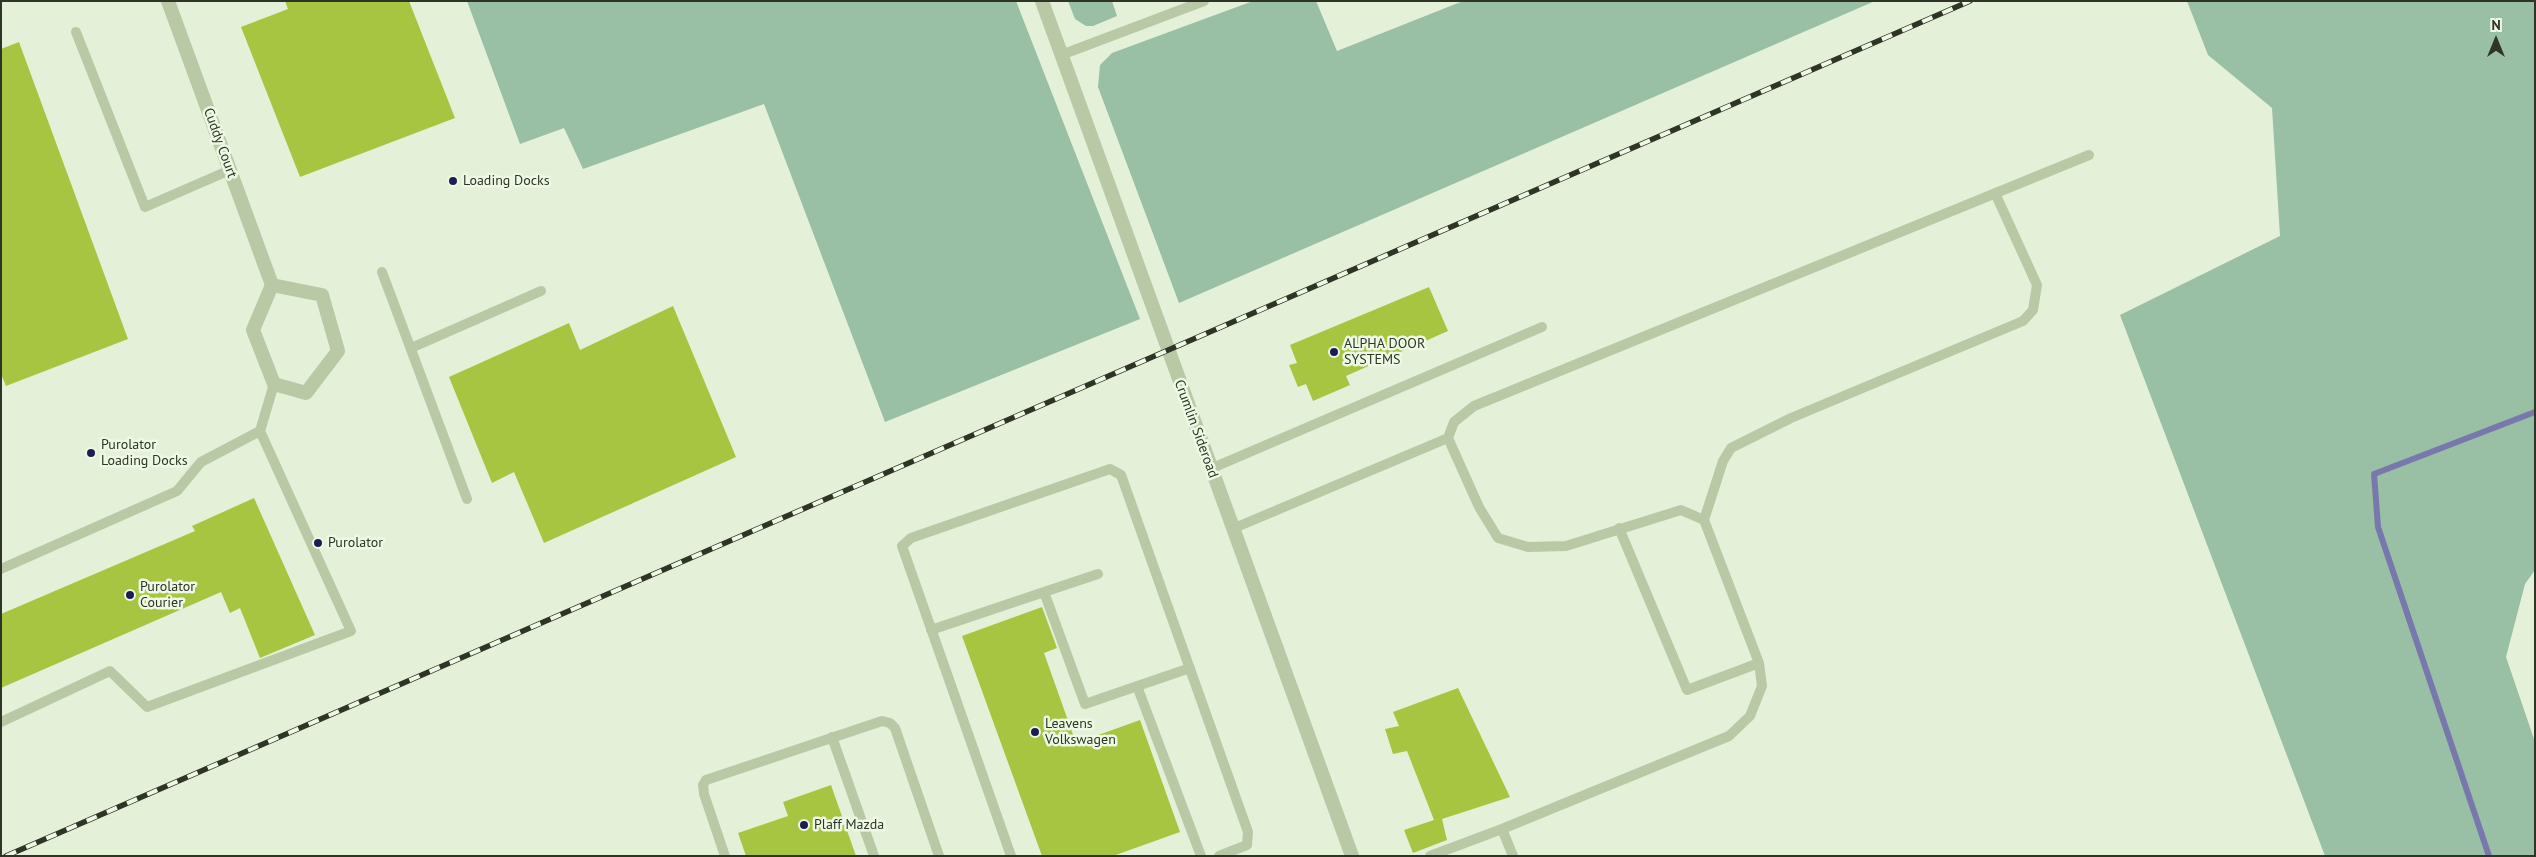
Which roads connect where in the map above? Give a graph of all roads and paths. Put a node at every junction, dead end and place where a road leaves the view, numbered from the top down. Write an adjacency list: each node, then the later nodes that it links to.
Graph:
1 (168, 1): 7 (street, Cuddy Court)
2 (1042, 1): 5 (street, Crumlin Sideroad)
3 (1204, 1): 5 (lane)
4 (76, 32): 7 (lane)
5 (1061, 55): 17 (street, Crumlin Sideroad)
6 (2089, 155): 8 (lane)
7 (230, 170): 10 (street, Cuddy Court)
8 (1994, 193): 16 (lane); 19 (lane)
9 (382, 272): 13 (lane)
10 (272, 285): 14 (street); 14 (street)
11 (541, 291): 13 (lane)
12 (1542, 327): 17 (lane)
13 (411, 348): 18 (lane)
14 (274, 384): 15 (lane)
15 (260, 431): 22 (lane); 29 (lane)
16 (1448, 438): 20 (lane); 21 (lane)
17 (1210, 469): 21 (street, Crumlin Sideroad)
18 (467, 498)
19 (1704, 520): 20 (lane); 26 (lane)
20 (1620, 528): 26 (lane)
21 (1232, 529): 38 (street, Crumlin Sideroad)
22 (1, 569)
23 (1098, 574): 24 (lane)
24 (1044, 592): 25 (lane); 28 (lane)
25 (932, 630): 27 (lane); 35 (lane)
26 (1759, 663): 31 (lane)
27 (1190, 668): 28 (lane); 37 (lane)
28 (1137, 686): 36 (lane)
29 (1, 722)
30 (832, 737): 32 (lane); 33 (lane); 34 (lane)
31 (1502, 829): 39 (lane); 40 (lane)
32 (725, 856)
33 (874, 856)
34 (939, 856)
35 (1011, 856)
36 (1201, 856)
37 (1219, 856)
38 (1352, 856)
39 (1430, 856)
40 (1513, 856)

